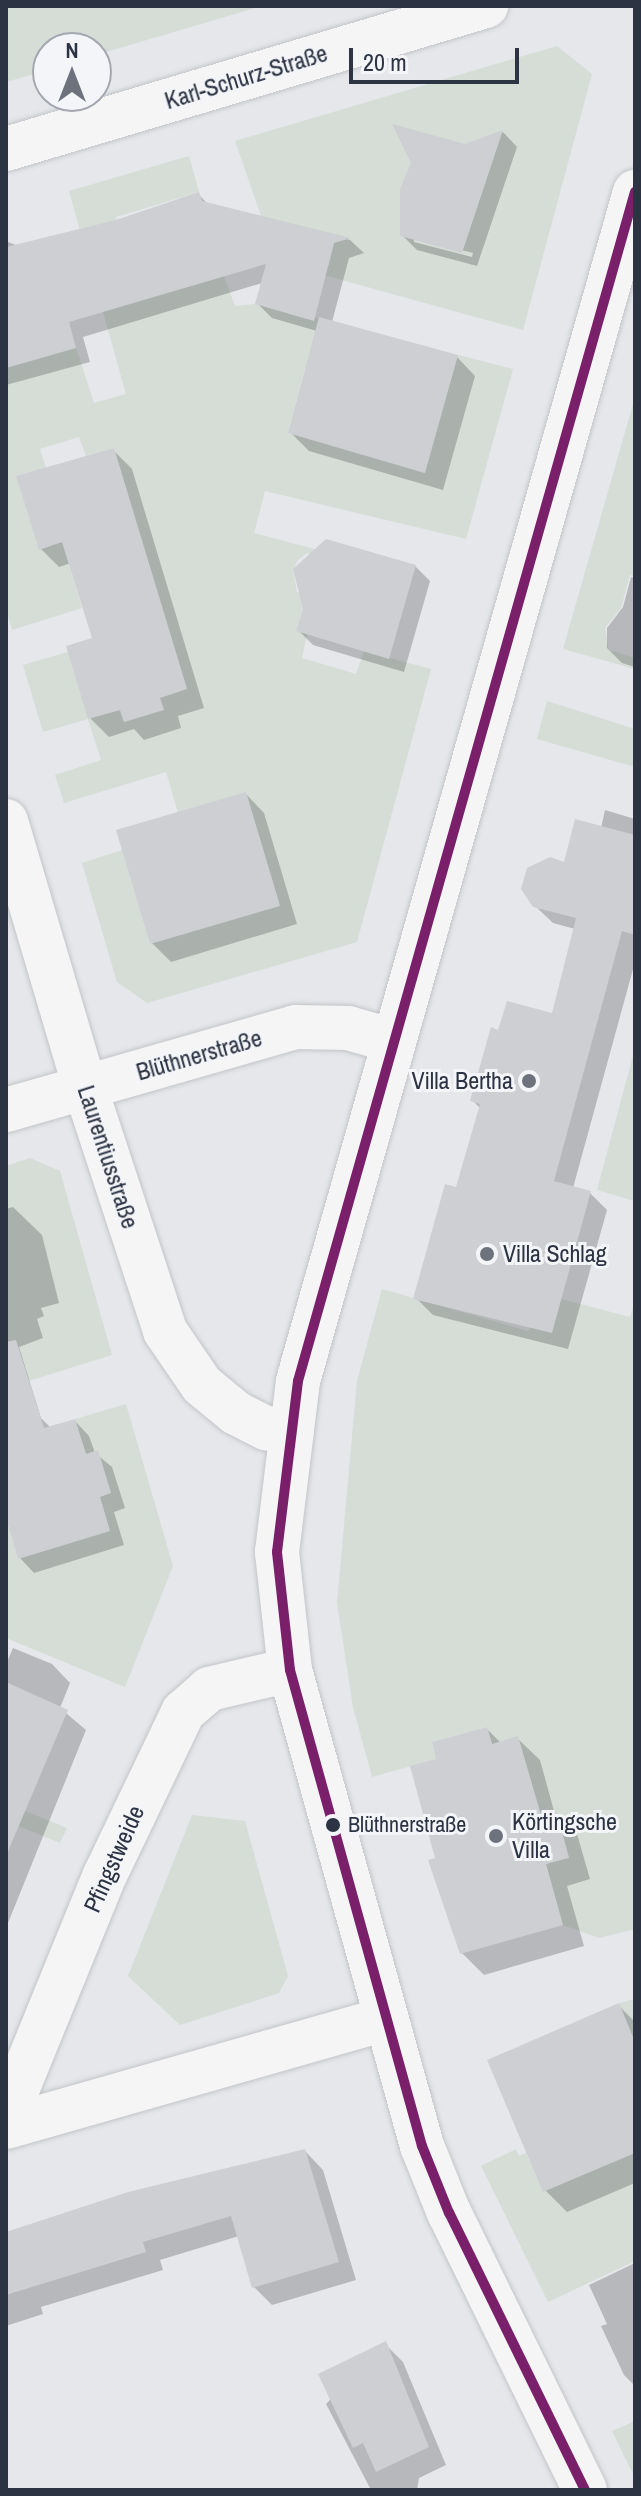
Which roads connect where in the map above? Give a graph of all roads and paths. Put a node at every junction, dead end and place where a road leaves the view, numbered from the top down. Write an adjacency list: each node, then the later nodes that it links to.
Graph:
1 (486, 6): 2 (street, Karl-Schurz-Straße)
2 (6, 149)
3 (635, 192): 5 (street)
4 (6, 821): 6 (street, Laurentiusstraße)
5 (394, 1041): 6 (street, Blüthnerstraße); 8 (street)
6 (85, 1087): 7 (street, Blüthnerstraße); 8 (street, Laurentiusstraße)
7 (6, 1110)
8 (292, 1432): 9 (street)
9 (290, 1670): 10 (street); 11 (street, Pfingstweide)
10 (384, 2019): 12 (street); 13 (street)
11 (6, 2117)
12 (6, 2127)
13 (585, 2490)

